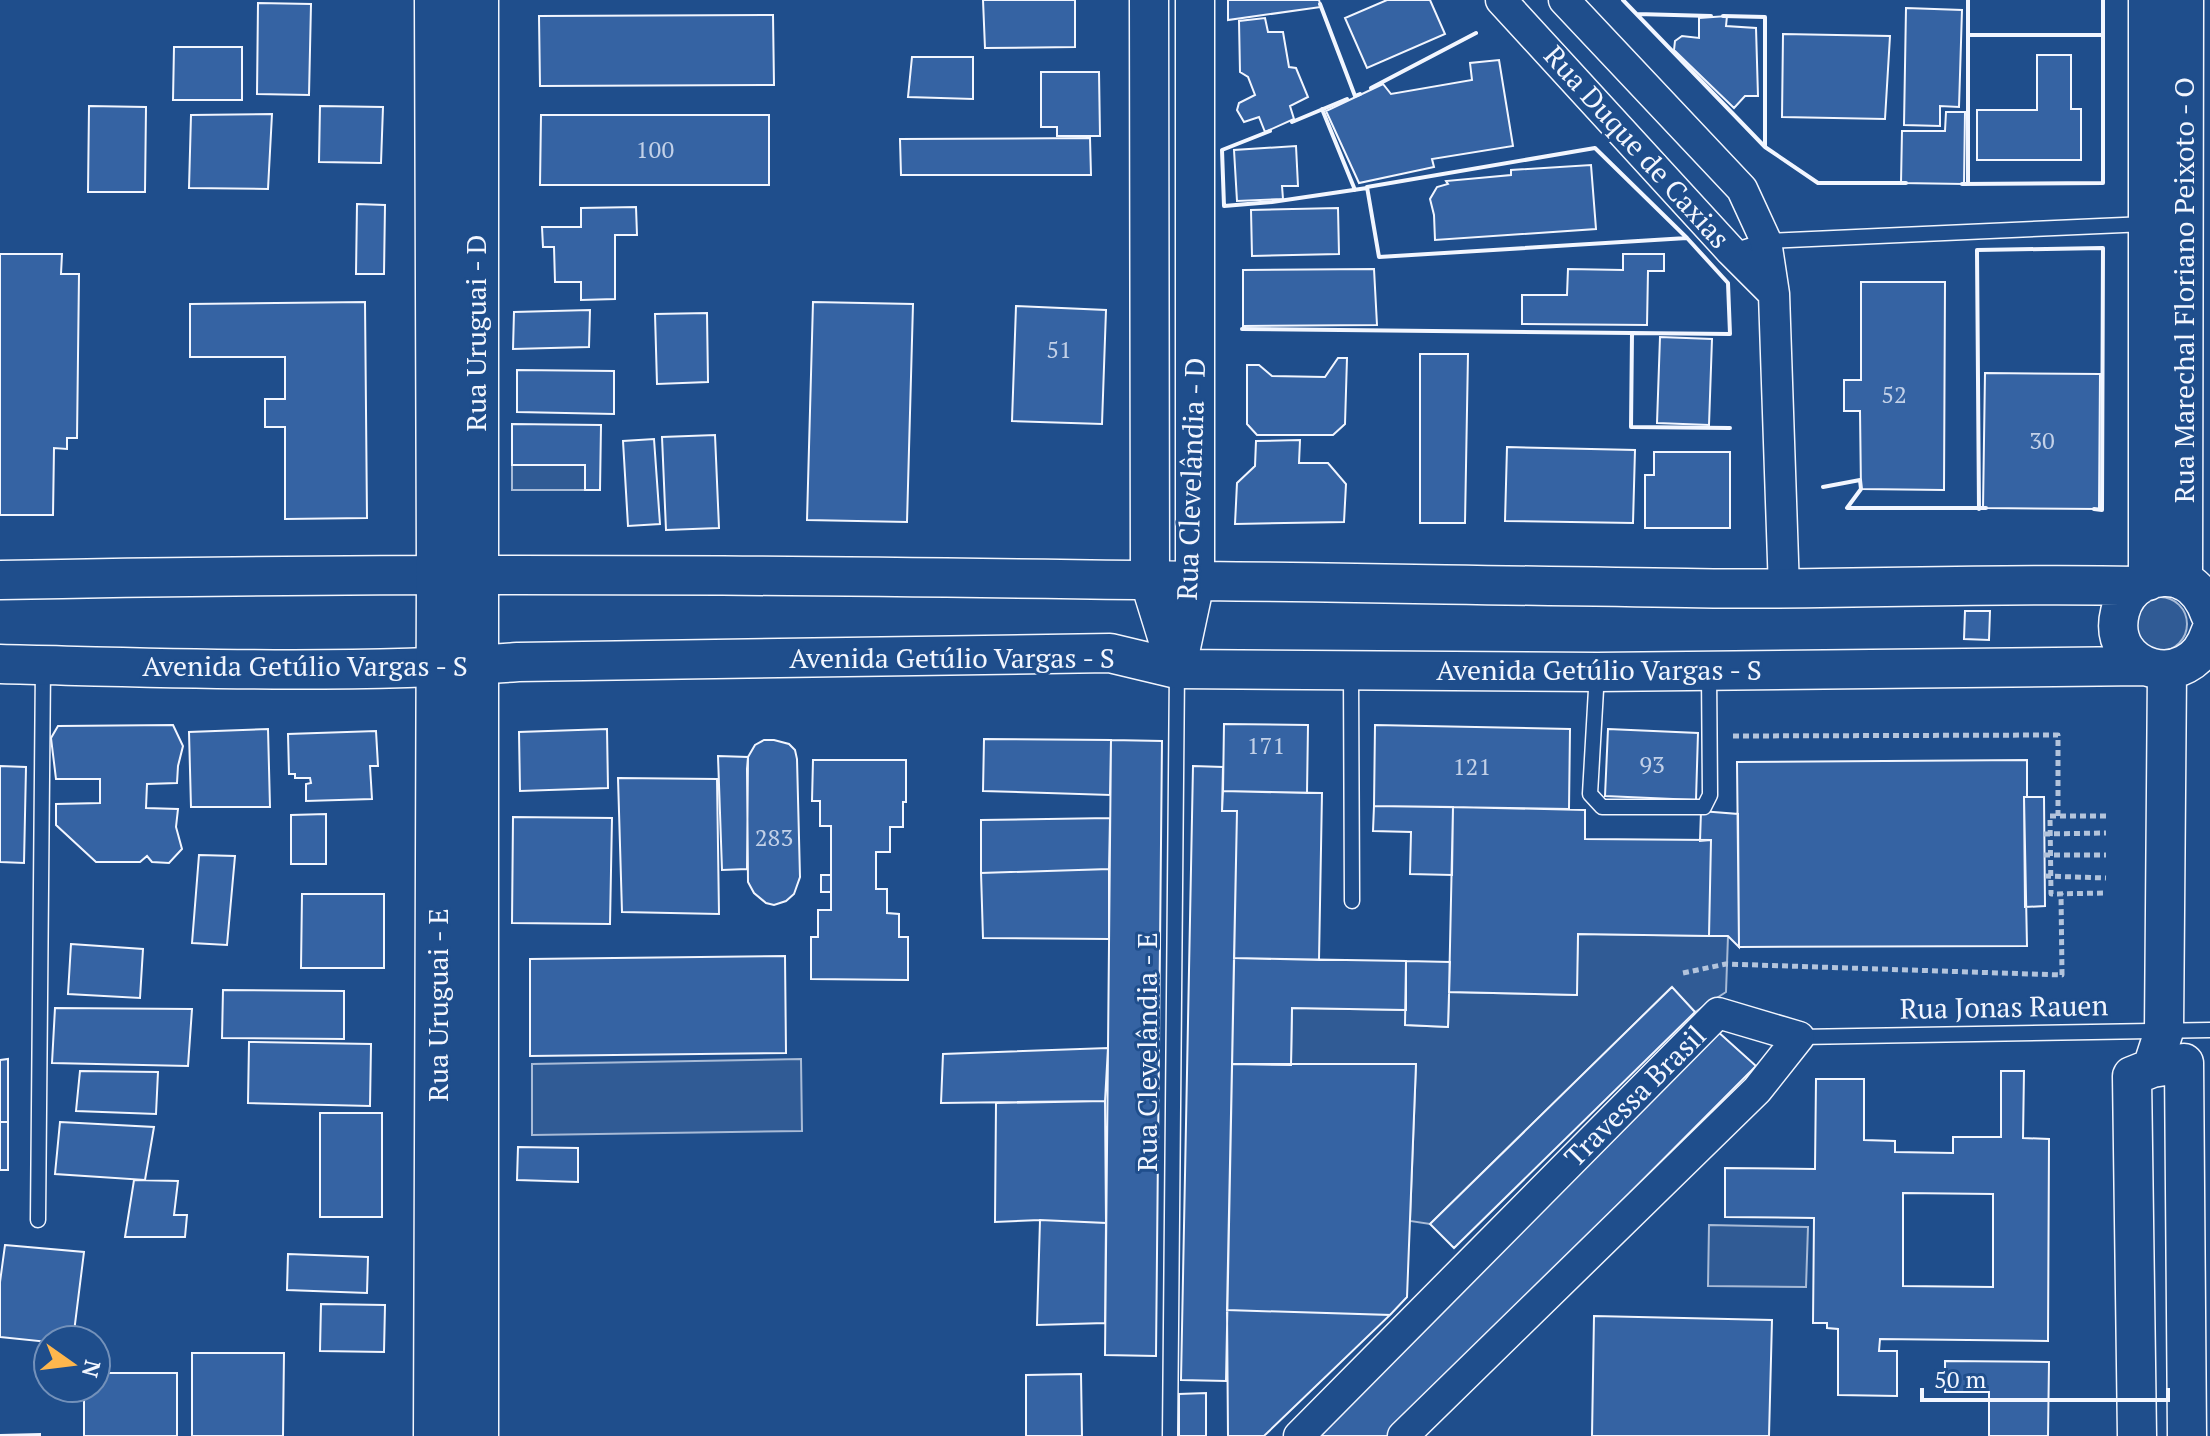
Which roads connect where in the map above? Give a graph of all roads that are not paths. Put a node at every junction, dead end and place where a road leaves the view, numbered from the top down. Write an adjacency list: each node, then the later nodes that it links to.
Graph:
1 (437, 0): 13 (main road, Rua Uruguai - D)
2 (476, 0): 13 (main road, Rua Uruguai - D)
3 (1149, 0): 15 (street, Rua Clevelândia - D)
4 (1195, 0): 16 (street, Rua Clevelândia - D)
5 (1501, 0): 11 (street, Rua Duque de Caxias)
6 (1564, 0): 10 (street, Rua Duque de Caxias)
7 (2148, 0): 9 (street, Rua Marechal Floriano Peixoto - O)
8 (2184, 0): 9 (street, Rua Marechal Floriano Peixoto - O)
9 (2172, 223): 10 (lane); 17 (street, Rua Marechal Floriano Peixoto - O)
10 (1766, 241): 11 (lane); 12 (street, Rua Duque de Caxias)
11 (1731, 251): 12 (street, Rua Duque de Caxias)
12 (1774, 294): 18 (street, Rua Duque de Caxias)
13 (458, 574): 14 (street); 15 (street); 23 (main road, Rua Uruguai - E)
14 (0, 580)
15 (1150, 582): 16 (street); 25 (street, Rua Clevelândia - D)
16 (1195, 582): 18 (street); 25 (street, Rua Clevelândia - D)
17 (2173, 582): 18 (street); 19 (street); 24 (street)
18 (1784, 590)
19 (2210, 614)
20 (2210, 633): 24 (street)
21 (0, 664): 22 (street, Avenida Getúlio Vargas - S)
22 (43, 665): 23 (street, Avenida Getúlio Vargas - S); 34 (lane)
23 (457, 666): 25 (street, Avenida Getúlio Vargas - S); 35 (main road, Rua Uruguai - E); 36 (main road, Rua Uruguai - E)
24 (2176, 667): 27 (street, Avenida Getúlio Vargas - S); 31 (street)
25 (1177, 669): 26 (street, Avenida Getúlio Vargas - S); 37 (lane, Rua Clevelândia - E)
26 (1351, 669): 28 (street, Avenida Getúlio Vargas - S); 29 (lane)
27 (1709, 671): 28 (street, Avenida Getúlio Vargas - S); 28 (lane)
28 (1597, 672)
29 (1352, 901)
30 (2210, 1030): 31 (lane, Rua Jonas Rauen)
31 (2164, 1031): 32 (lane, Rua Jonas Rauen); 33 (street)
32 (1799, 1037): 38 (street, Travessa Brasil); 39 (street)
33 (2152, 1068): 40 (street); 41 (street)
34 (38, 1220)
35 (436, 1436)
36 (476, 1436)
37 (1170, 1436)
38 (1299, 1436)
39 (1403, 1436)
40 (2137, 1436)
41 (2187, 1436)

